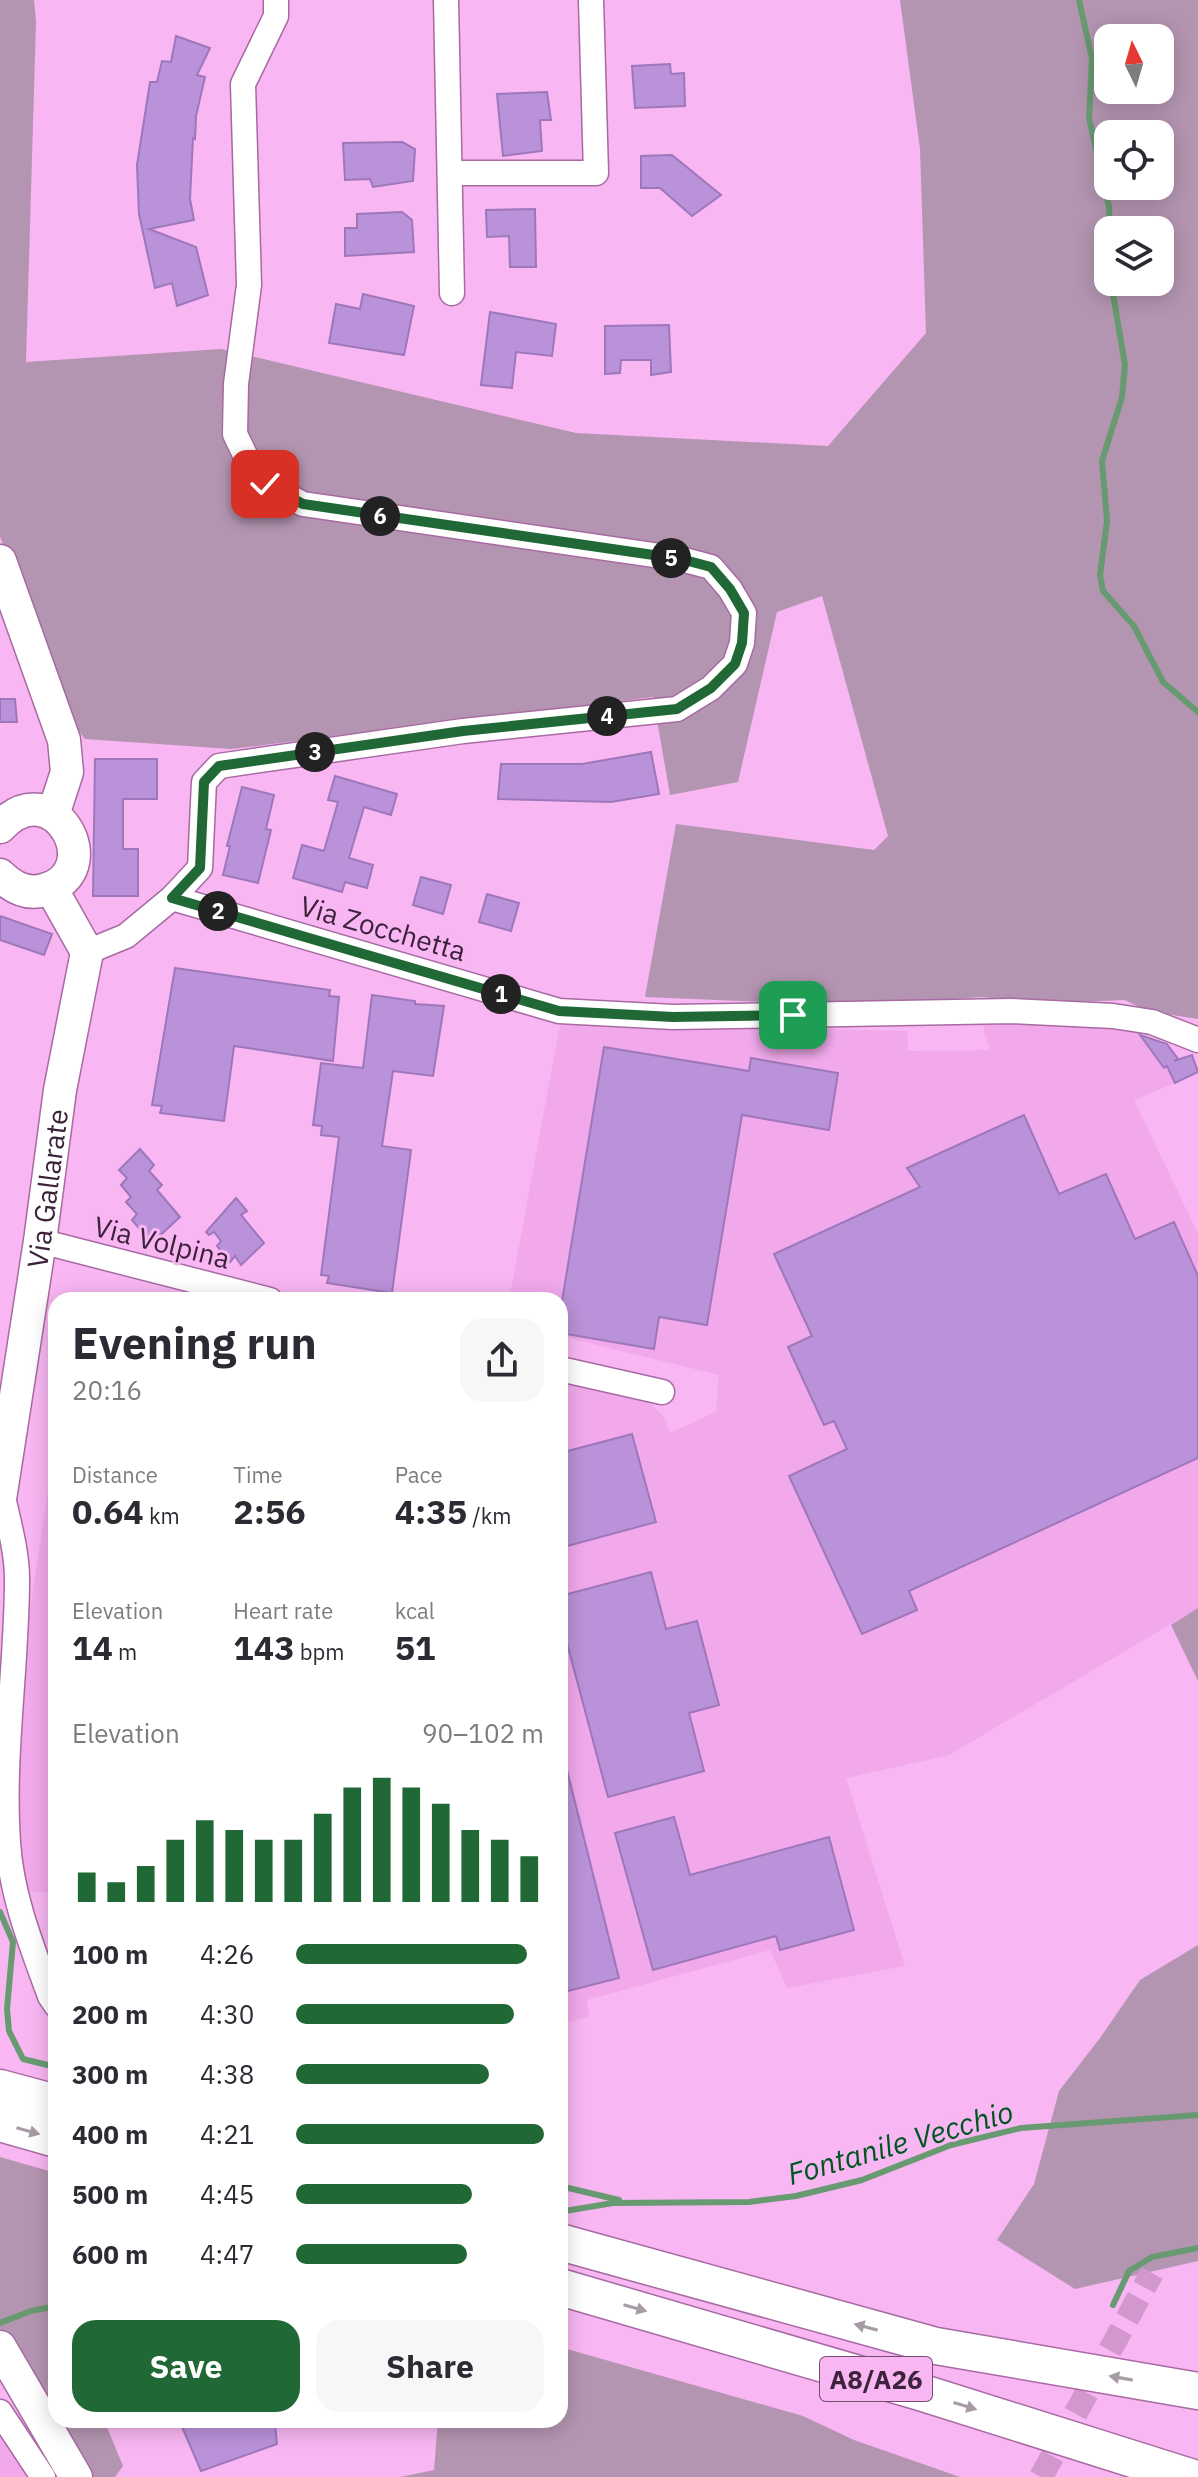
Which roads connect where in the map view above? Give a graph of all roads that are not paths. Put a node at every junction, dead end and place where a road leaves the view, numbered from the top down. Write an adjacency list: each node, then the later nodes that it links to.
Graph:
1 (276, 0): 11 (street)
2 (446, 0): 4 (street)
3 (591, 0): 4 (street)
4 (450, 173): 5 (street)
5 (452, 293)
6 (0, 561): 7 (main road)
7 (53, 815): 8 (main road); 10 (main road)
8 (0, 827)
9 (0, 875): 10 (main road)
10 (51, 888): 12 (main road)
11 (172, 898): 12 (street); 13 (street, Via Zocchetta)
12 (87, 952): 14 (main road, Via Gallarate)
13 (1198, 1040)
14 (40, 1241): 15 (street, Via Volpina); 18 (main road, Via Gallarate)
15 (239, 1292)
16 (568, 1371): 17 (street)
17 (662, 1392)
18 (1, 1494): 19 (street)
19 (48, 1990)
20 (0, 2088): 21 (highway)
21 (48, 2101)
22 (0, 2123): 23 (highway, one-way to 23)
23 (48, 2137)
24 (568, 2244): 27 (highway, A8/A26, one-way to 24)
25 (568, 2289): 31 (highway, A8/A26, one-way to 31)
26 (0, 2347): 30 (main road)
27 (1198, 2391)
28 (0, 2412): 29 (street)
29 (43, 2477)
30 (76, 2477)
31 (1190, 2477)

